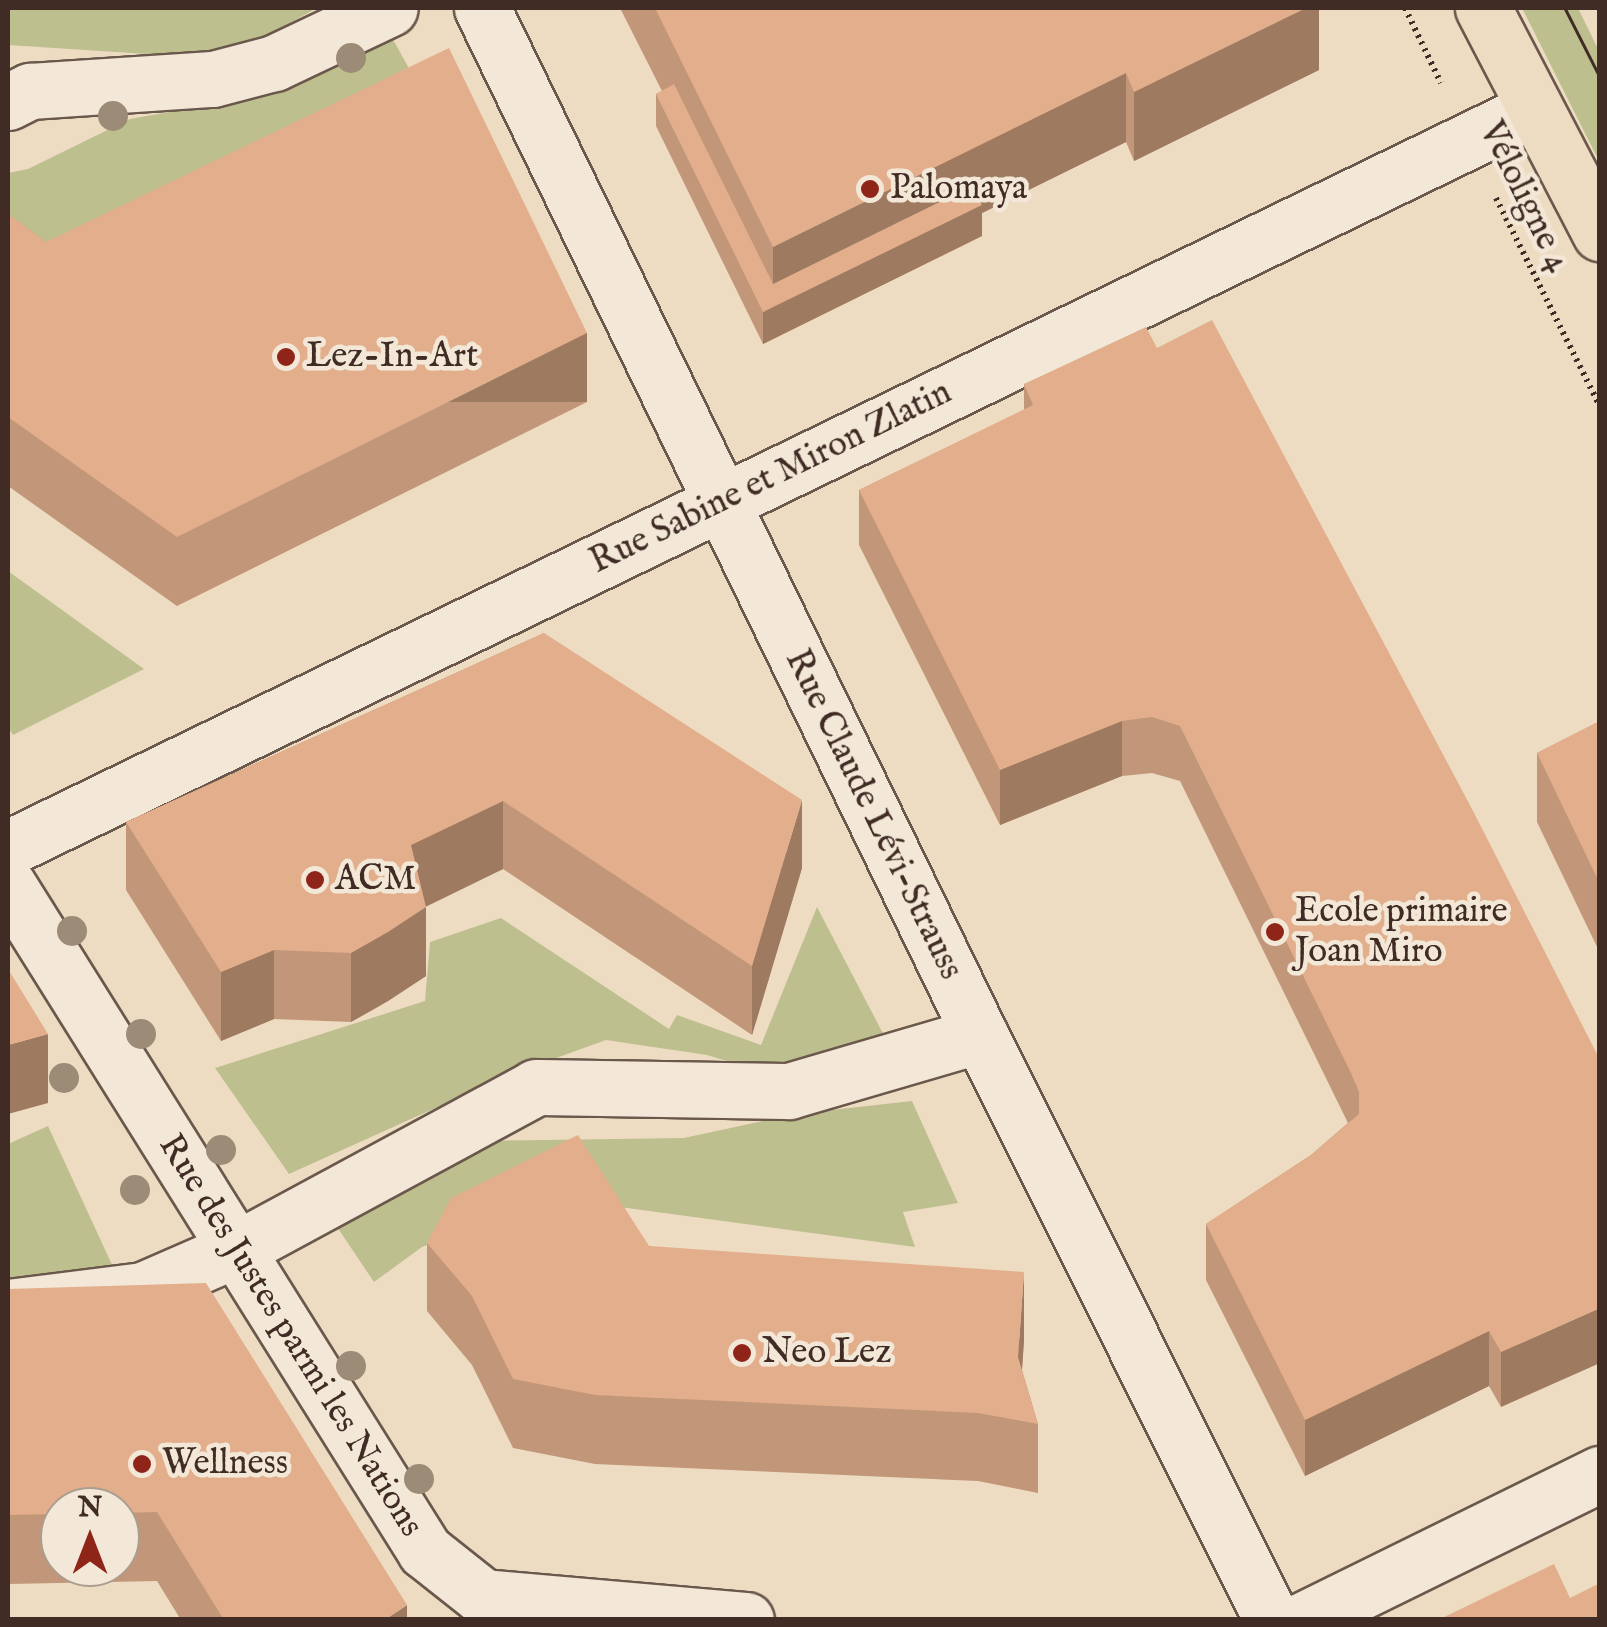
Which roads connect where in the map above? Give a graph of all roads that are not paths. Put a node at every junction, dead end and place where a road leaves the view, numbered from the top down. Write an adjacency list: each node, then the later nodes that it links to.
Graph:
1 (390, 8): 4 (street)
2 (482, 8): 7 (street, Rue Claude Lévi-Strauss)
3 (1482, 8): 5 (main road)
4 (8, 102)
5 (1534, 110): 6 (main road); 7 (street, Rue Sabine et Miron Zlatin)
6 (1600, 233)
7 (722, 502): 8 (street, Rue Sabine et Miron Zlatin); 10 (street, Rue Claude Lévi-Strauss)
8 (8, 848)
9 (8, 885): 11 (street, Rue des Justes parmi les Nations)
10 (980, 1035): 11 (street); 15 (street, Rue Claude Lévi-Strauss)
11 (237, 1250): 12 (street); 14 (street, Rue des Justes parmi les Nations)
12 (8, 1307)
13 (1600, 1474): 16 (street)
14 (746, 1620)
15 (1272, 1620)
16 (1303, 1620)

